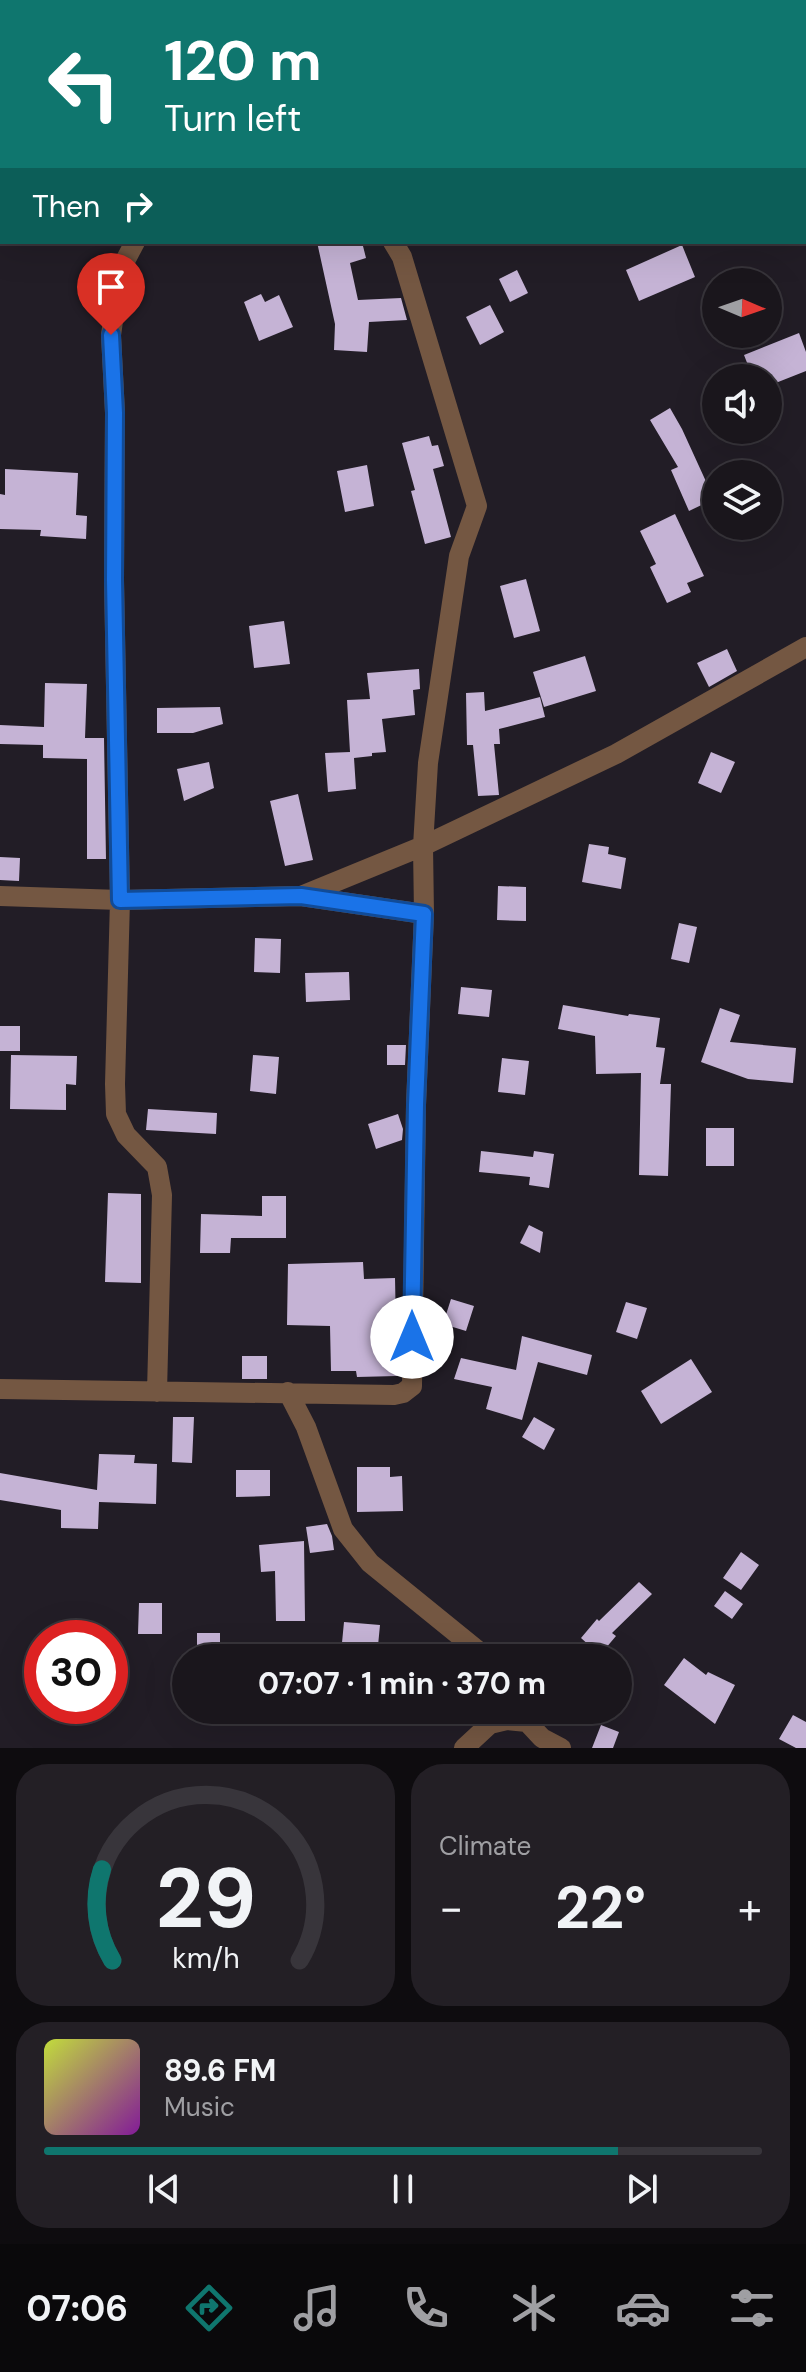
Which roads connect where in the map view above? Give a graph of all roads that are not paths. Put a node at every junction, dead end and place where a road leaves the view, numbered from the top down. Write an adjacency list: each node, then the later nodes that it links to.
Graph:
1 (134, 244): 7 (street)
2 (394, 244): 4 (street)
3 (806, 647): 4 (street)
4 (423, 846): 6 (street); 8 (street)
5 (0, 896): 7 (street)
6 (301, 896): 7 (street); 8 (street)
7 (120, 900): 10 (street)
8 (424, 914): 11 (street)
9 (0, 1389): 10 (street)
10 (157, 1392): 11 (street)
11 (288, 1392): 12 (street)
12 (470, 1644)
13 (487, 1724): 15 (street)
14 (529, 1724): 16 (street)
15 (464, 1748)
16 (561, 1748)

